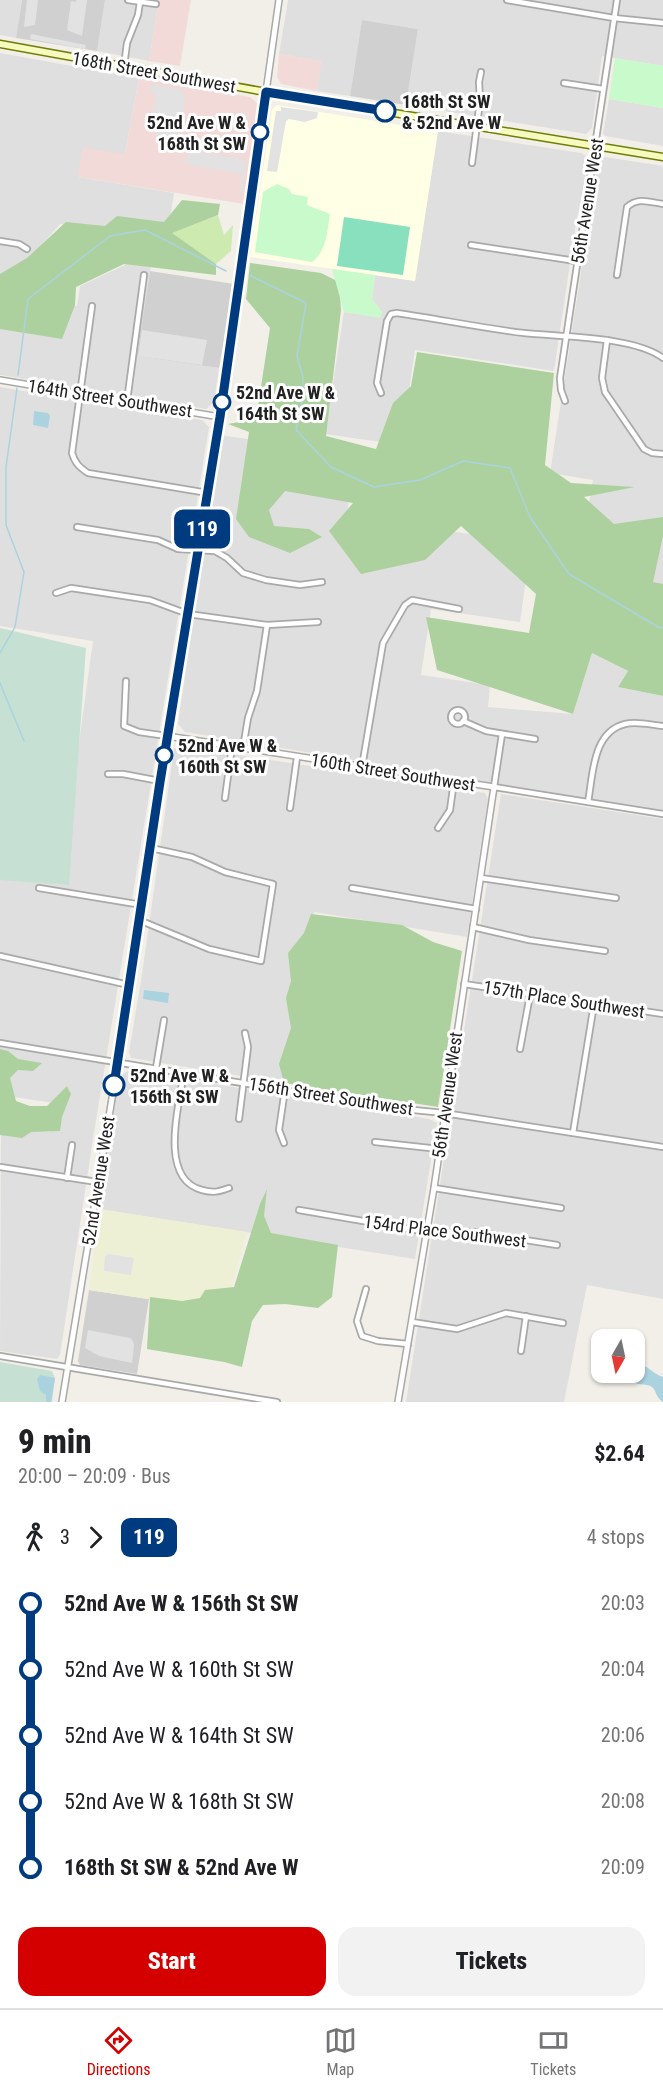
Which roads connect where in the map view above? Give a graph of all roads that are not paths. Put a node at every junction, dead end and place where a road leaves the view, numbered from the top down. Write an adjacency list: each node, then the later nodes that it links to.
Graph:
1 (128, 0): 5 (street)
2 (279, 0): 14 (street, 52nd Avenue West)
3 (507, 0): 7 (street)
4 (617, 0): 7 (street, 56th Avenue West)
5 (140, 2): 6 (street); 10 (street)
6 (156, 4)
7 (614, 18): 8 (street); 13 (street, 56th Avenue West)
8 (663, 23)
9 (0, 44): 10 (main road, 168th Street Southwest)
10 (124, 66): 14 (main road, 168th Street Southwest)
11 (482, 72): 15 (street)
12 (564, 83): 13 (street)
13 (603, 89): 16 (street, 56th Avenue West)
14 (266, 92): 15 (main road, 168th Street Southwest); 35 (street, 52nd Avenue West)
15 (477, 126): 16 (main road, 168th Street Southwest); 18 (street)
16 (596, 146): 17 (main road, 168th Street Southwest); 23 (street, 56th Avenue West)
17 (663, 157)
18 (472, 163)
19 (663, 204): 25 (street)
20 (0, 241): 22 (street)
21 (471, 245): 23 (street)
22 (27, 249)
23 (576, 261): 27 (street, 56th Avenue West)
24 (144, 275): 34 (street)
25 (617, 275)
26 (92, 306): 31 (street)
27 (566, 336): 28 (street); 32 (street); 33 (street, 56th Avenue West)
28 (608, 340): 29 (street); 36 (street)
29 (663, 358)
30 (0, 380): 31 (street, 164th Street Southwest)
31 (81, 393): 34 (street, 164th Street Southwest); 37 (street)
32 (381, 393)
33 (565, 400)
34 (126, 401): 35 (street, 164th Street Southwest)
35 (220, 417): 37 (street, 52nd Avenue West)
36 (663, 454)
37 (208, 493): 39 (street, 52nd Avenue West)
38 (77, 527): 39 (street)
39 (199, 549): 40 (street); 43 (street, 52nd Avenue West)
40 (322, 582)
41 (56, 593): 43 (street)
42 (459, 609): 55 (street)
43 (188, 614): 45 (street); 50 (street, 52nd Avenue West)
44 (318, 622): 45 (street)
45 (267, 625): 53 (street)
46 (126, 681): 50 (street, 160th Street Southwest)
47 (464, 722): 49 (street)
48 (663, 726): 61 (street)
49 (502, 734): 51 (street); 59 (street)
50 (167, 736): 52 (street, 160th Street Southwest); 58 (street, 52nd Avenue West)
51 (535, 739)
52 (232, 746): 53 (street, 160th Street Southwest); 60 (street)
53 (243, 748): 54 (street, 160th Street Southwest)
54 (297, 757): 55 (street, 160th Street Southwest); 62 (street)
55 (362, 767): 57 (street, 160th Street Southwest)
56 (108, 774): 58 (street)
57 (454, 781): 59 (street, 160th Street Southwest); 64 (street)
58 (160, 782): 65 (street, 52nd Avenue West)
59 (494, 788): 61 (street, 160th Street Southwest); 66 (street, 56th Avenue West)
60 (225, 798)
61 (588, 802): 63 (street, 160th Street Southwest)
62 (290, 808)
63 (663, 814)
64 (438, 828)
65 (151, 848): 70 (street, 52nd Avenue West); 72 (street)
66 (481, 878): 69 (street); 71 (street, 56th Avenue West)
67 (39, 888): 70 (street)
68 (352, 888): 71 (street)
69 (616, 898)
70 (142, 905): 72 (street, 52nd Avenue West)
71 (476, 909): 73 (street, 56th Avenue West)
72 (139, 920): 77 (street, 52nd Avenue West)
73 (473, 927): 74 (street); 76 (street, 56th Avenue West)
74 (605, 951)
75 (0, 956): 77 (street)
76 (464, 984): 78 (street, 157th Place Southwest); 90 (street, 56th Avenue West)
77 (129, 985): 85 (street, 52nd Avenue West)
78 (530, 994): 79 (street, 157th Place Southwest); 84 (street)
79 (594, 1004): 80 (street, 157th Place Southwest); 92 (street)
80 (663, 1014)
81 (164, 1020): 86 (street)
82 (245, 1033): 88 (street)
83 (0, 1043): 85 (street, 156th Street Southwest)
84 (520, 1049)
85 (118, 1062): 86 (street, 156th Street Southwest); 100 (street, 52nd Avenue West)
86 (156, 1068): 87 (street, 156th Street Southwest)
87 (184, 1072): 88 (street, 156th Street Southwest); 101 (street)
88 (244, 1082): 89 (street, 156th Street Southwest); 91 (street)
89 (285, 1089): 90 (street, 156th Street Southwest); 94 (street)
90 (444, 1113): 92 (street, 156th Street Southwest); 97 (street, 56th Avenue West)
91 (239, 1119)
92 (573, 1133): 96 (street, 156th Street Southwest)
93 (375, 1142): 97 (street)
94 (284, 1143)
95 (72, 1144): 99 (street)
96 (663, 1147)
97 (439, 1149): 102 (street, 56th Avenue West)
98 (0, 1167): 99 (street)
99 (67, 1178): 100 (street)
100 (97, 1182): 114 (street, 52nd Avenue West)
101 (229, 1188)
102 (434, 1188): 103 (street); 105 (street, 56th Avenue West)
103 (561, 1208)
104 (299, 1210): 105 (street, 154rd Place Southwest)
105 (426, 1232): 106 (street, 154rd Place Southwest); 109 (street, 56th Avenue West)
106 (557, 1245)
107 (366, 1289): 111 (street)
108 (526, 1316): 109 (street); 110 (street); 112 (street)
109 (412, 1322): 111 (street, 56th Avenue West)
110 (563, 1323)
111 (408, 1344): 117 (street, 56th Avenue West)
112 (521, 1351)
113 (0, 1356): 114 (street)
114 (68, 1367): 115 (street, 52nd Avenue West); 116 (street)
115 (62, 1402)
116 (275, 1402)
117 (398, 1402)

